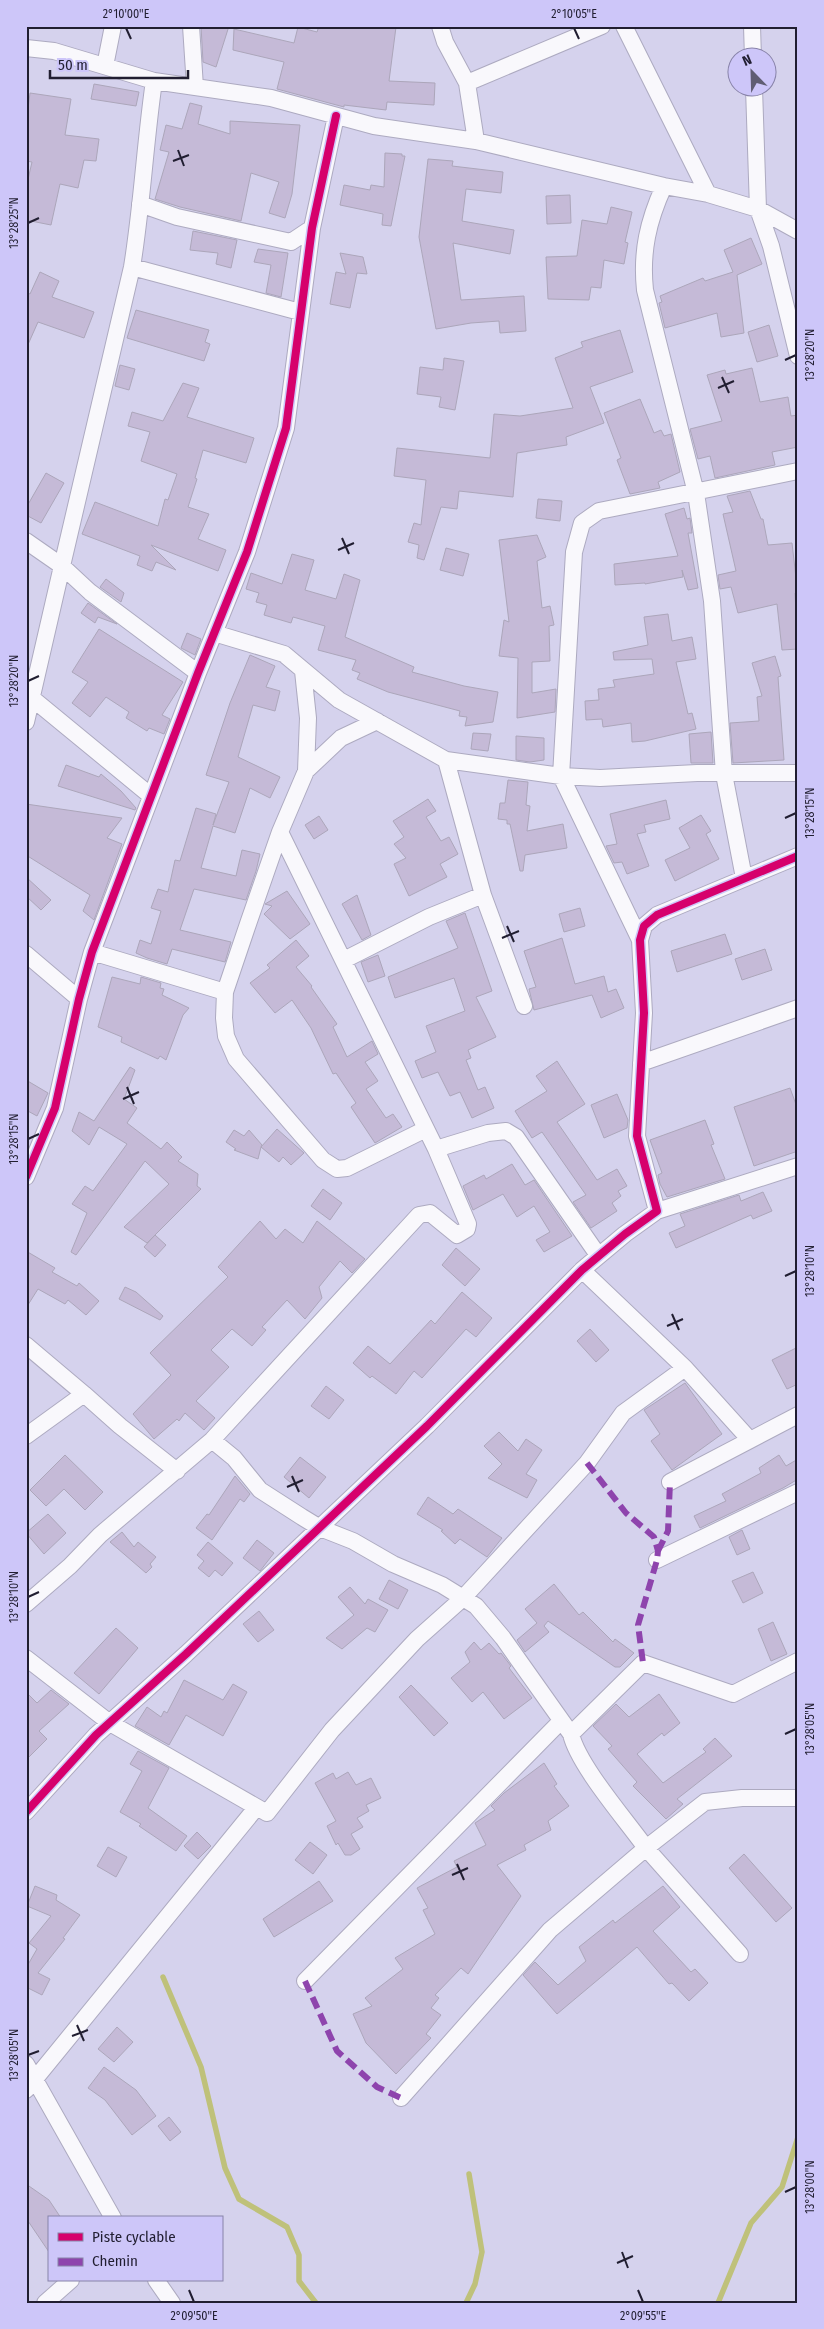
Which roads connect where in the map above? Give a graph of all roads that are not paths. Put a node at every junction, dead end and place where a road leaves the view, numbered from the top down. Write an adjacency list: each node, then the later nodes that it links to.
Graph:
1 (113, 26): 9 (street)
2 (191, 26): 12 (street)
3 (440, 26): 11 (street)
4 (602, 26): 11 (street)
5 (624, 26): 17 (street)
6 (752, 26): 8 (street)
7 (26, 48): 9 (street)
8 (753, 48)
9 (105, 66): 10 (street)
10 (154, 81): 12 (street); 18 (street)
11 (467, 83): 15 (street)
12 (195, 87): 14 (street)
13 (754, 98): 19 (street)
14 (336, 116): 15 (street); 20 (street)
15 (476, 141): 16 (street)
16 (664, 186): 17 (street); 26 (street)
17 (708, 194): 19 (street)
18 (140, 204): 20 (street); 22 (street)
19 (758, 209): 21 (street); 24 (street)
20 (312, 228): 23 (street)
21 (798, 231)
22 (132, 267): 23 (street); 28 (street)
23 (300, 312): 29 (street)
24 (798, 356)
25 (798, 471): 26 (street)
26 (696, 493): 38 (street); 39 (street)
27 (26, 541): 28 (street)
28 (62, 566): 31 (street); 32 (street)
29 (214, 633): 30 (street); 31 (street)
30 (303, 671): 33 (street); 36 (street)
31 (198, 673): 40 (street)
32 (33, 699): 34 (street); 40 (street)
33 (377, 721): 35 (street); 36 (street)
34 (26, 722)
35 (446, 760): 39 (street); 44 (street)
36 (306, 771): 41 (street)
37 (798, 773): 38 (street)
38 (724, 774): 39 (street); 43 (street)
39 (561, 776): 45 (street)
40 (151, 796): 46 (street)
41 (280, 832): 48 (street); 49 (street)
42 (798, 856): 43 (street)
43 (744, 878): 45 (street)
44 (482, 896): 48 (street); 51 (street)
45 (640, 940): 53 (street)
46 (92, 952): 49 (street); 50 (street)
47 (26, 954): 50 (street)
48 (344, 960): 54 (street)
49 (225, 992): 54 (street)
50 (79, 999): 57 (street)
51 (524, 1006)
52 (798, 1008): 53 (street)
53 (641, 1063): 58 (street)
54 (426, 1129): 55 (street)
55 (436, 1149): 59 (street); 66 (street)
56 (798, 1166): 58 (street)
57 (26, 1178)
58 (657, 1211): 59 (street)
59 (598, 1255): 60 (street)
60 (582, 1270): 62 (street); 71 (street)
61 (26, 1345): 63 (street)
62 (685, 1368): 67 (street); 73 (street)
63 (84, 1394): 65 (street); 68 (street)
64 (798, 1415): 67 (street)
65 (26, 1436)
66 (212, 1440): 68 (street); 71 (street)
67 (750, 1440): 69 (street)
68 (177, 1471): 74 (street)
69 (670, 1482)
70 (798, 1492): 72 (street)
71 (320, 1528): 73 (street); 77 (street)
72 (657, 1560)
73 (463, 1598): 78 (street); 80 (street)
74 (26, 1604)
75 (26, 1658): 77 (street)
76 (798, 1661): 78 (street)
77 (110, 1723): 80 (street); 81 (street)
78 (566, 1727): 82 (street); 84 (street)
79 (798, 1798): 82 (street)
80 (256, 1808): 86 (street)
81 (26, 1812)
82 (646, 1848): 83 (street); 87 (street)
83 (740, 1954)
84 (305, 1981)
85 (26, 2064): 86 (street)
86 (30, 2085): 88 (street)
87 (401, 2098)
88 (112, 2216)
89 (69, 2282): 91 (street)
90 (157, 2282): 92 (street)
91 (45, 2303)
92 (172, 2303)

